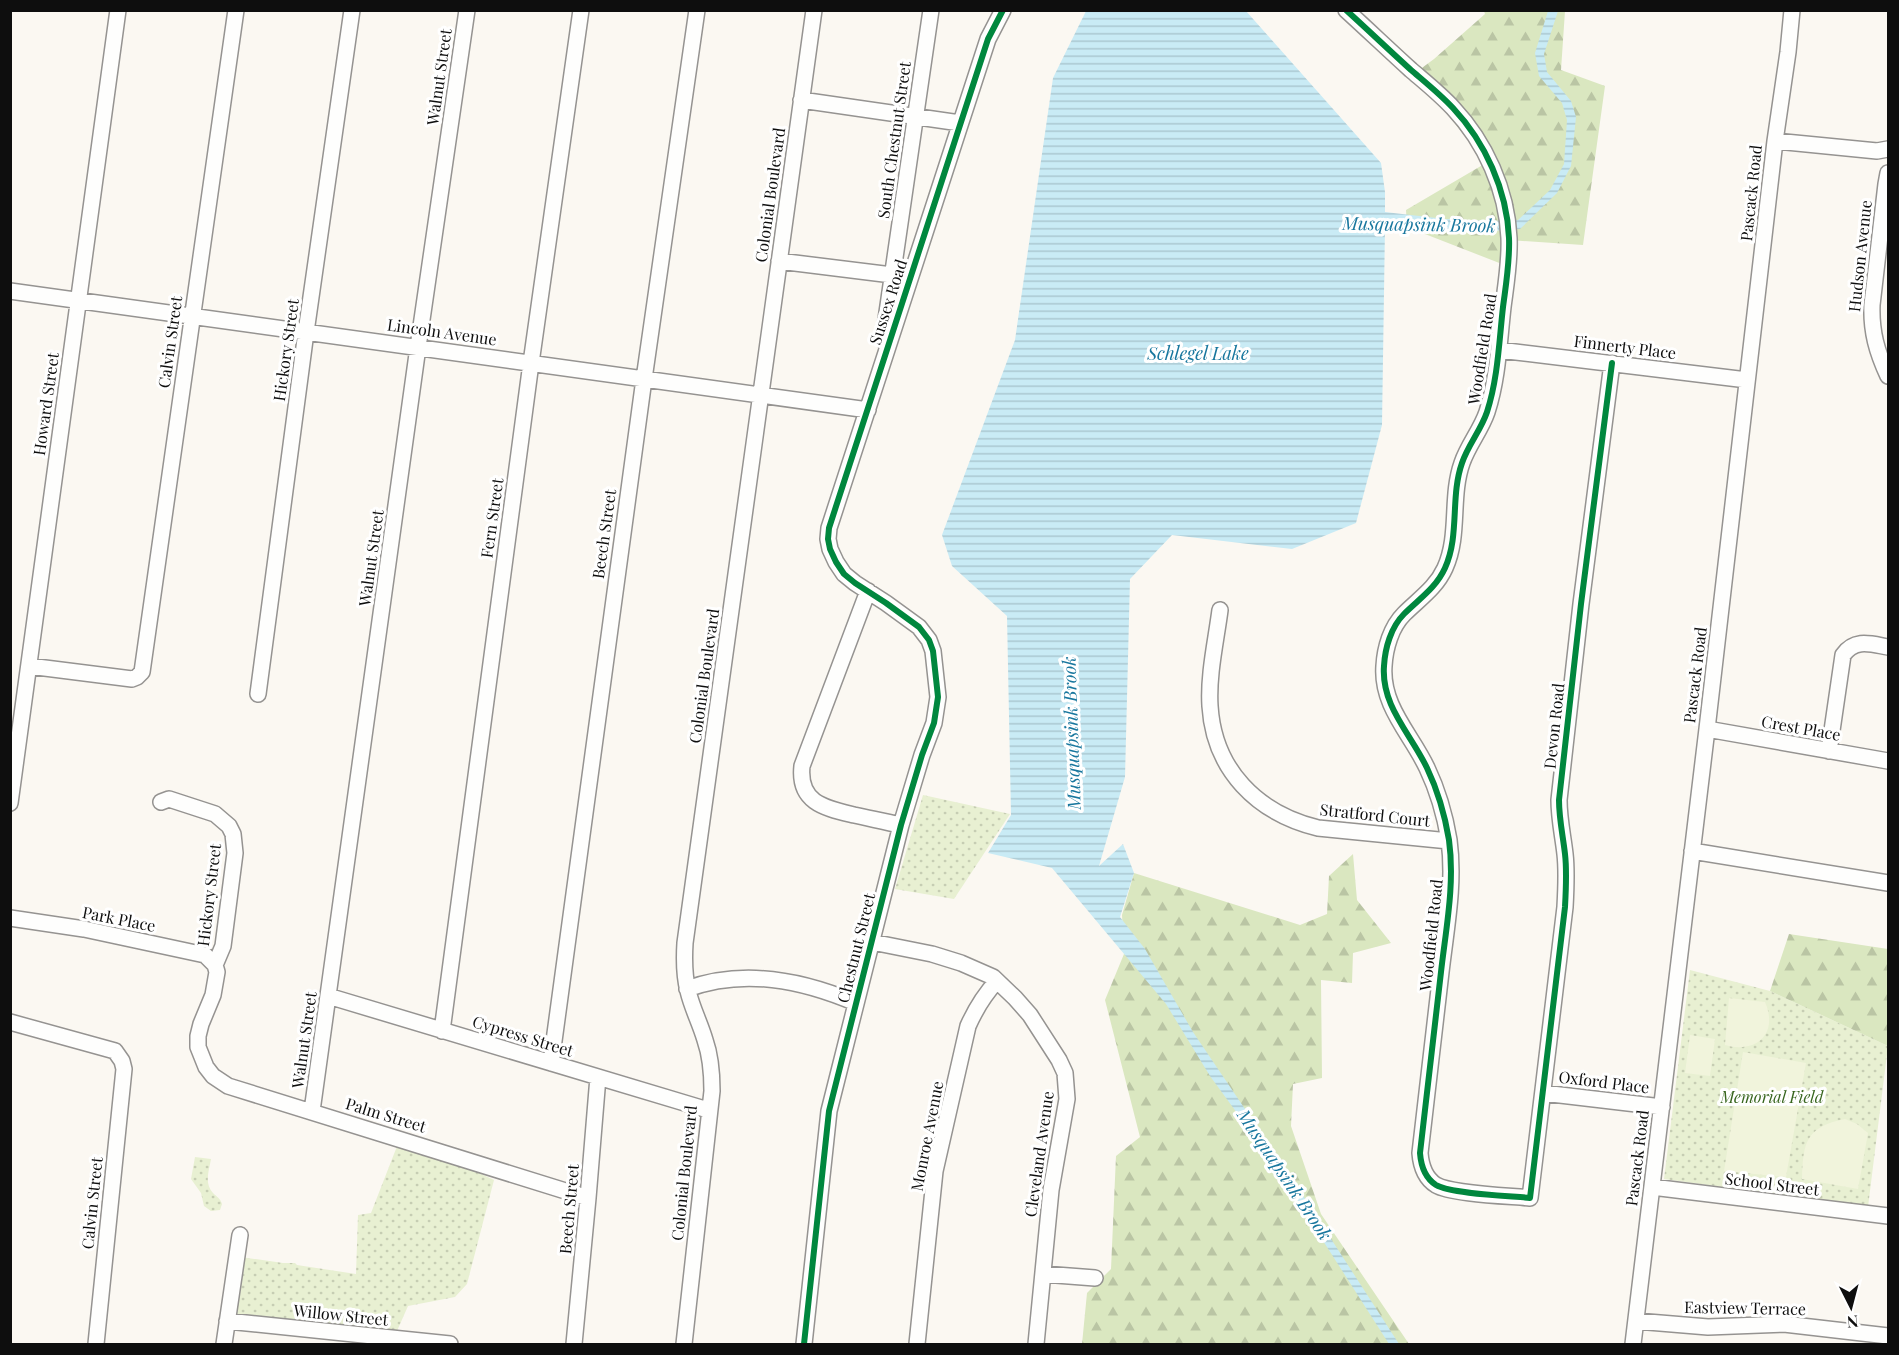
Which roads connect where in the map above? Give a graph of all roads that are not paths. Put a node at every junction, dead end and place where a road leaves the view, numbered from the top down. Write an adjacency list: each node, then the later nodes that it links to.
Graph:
1 (118, 10): 21 (street, Howard Street)
2 (236, 10): 22 (street, Calvin Street)
3 (352, 10): 23 (street, Hickory Street)
4 (467, 10): 24 (street, Walnut Street)
5 (581, 10): 26 (street, Fern Street)
6 (697, 10): 29 (street, Beech Street)
7 (814, 10): 12 (street, Colonial Boulevard)
8 (931, 10): 13 (street, South Chestnut Street)
9 (1003, 10): 14 (street, Sussex Road)
10 (1346, 10): 25 (street, Woodfield Road)
11 (1792, 10): 15 (street, Pascack Road)
12 (801, 100): 13 (street); 18 (street, Colonial Boulevard)
13 (915, 116): 14 (street); 19 (street, South Chestnut Street)
14 (960, 123): 31 (street, Sussex Road)
15 (1775, 141): 16 (street); 30 (street, Pascack Road)
16 (1888, 149)
17 (1888, 173): 28 (street, Hudson Avenue)
18 (779, 261): 19 (street); 32 (street, Colonial Boulevard)
19 (892, 275): 31 (street)
20 (10, 291): 21 (street, Lincoln Avenue)
21 (78, 300): 22 (street, Lincoln Avenue); 37 (street, Howard Street)
22 (192, 316): 23 (street, Lincoln Avenue); 37 (street, Calvin Street)
23 (306, 332): 24 (street, Lincoln Avenue); 38 (street, Hickory Street)
24 (418, 347): 26 (street, Lincoln Avenue); 53 (street, Walnut Street)
25 (1499, 350): 27 (street, Finnerty Place); 45 (street, Woodfield Road)
26 (531, 363): 29 (street, Lincoln Avenue); 56 (street, Fern Street)
27 (1612, 363): 30 (street, Finnerty Place); 60 (street, Devon Road)
28 (1888, 376)
29 (644, 379): 32 (street, Lincoln Avenue); 58 (street, Beech Street)
30 (1747, 380): 39 (street, Pascack Road)
31 (876, 383): 33 (street, Sussex Road)
32 (761, 395): 33 (street, Lincoln Avenue); 52 (street, Colonial Boulevard)
33 (868, 410): 34 (street, Sussex Road)
34 (868, 591): 44 (street, Chestnut Street); 44 (street)
35 (1220, 610): 45 (street, Stratford Court)
36 (1888, 646): 40 (street)
37 (29, 666): 43 (street, Howard Street)
38 (258, 694)
39 (1707, 729): 40 (street, Crest Place); 46 (street, Pascack Road)
40 (1829, 751): 41 (street, Crest Place)
41 (1888, 761)
42 (161, 802): 50 (street, Hickory Street)
43 (10, 803)
44 (901, 825): 49 (street, Chestnut Street)
45 (1449, 841): 60 (street, Woodfield Road)
46 (1692, 850): 47 (street); 61 (street, Pascack Road)
47 (1888, 883)
48 (10, 918): 50 (street, Park Place)
49 (872, 942): 51 (street, Cleveland Avenue); 54 (street, Chestnut Street)
50 (215, 965): 57 (street, Hickory Street)
51 (997, 981): 68 (street, Cleveland Avenue); 80 (street, Monroe Avenue)
52 (687, 989): 54 (street); 62 (street, Colonial Boulevard)
53 (328, 996): 56 (street, Cypress Street); 63 (street, Walnut Street)
54 (856, 1003): 79 (street, Chestnut Street)
55 (10, 1022): 74 (street, Calvin Street)
56 (442, 1031): 58 (street, Cypress Street)
57 (198, 1039): 63 (street, Palm Street)
58 (551, 1063): 59 (street, Cypress Street)
59 (598, 1077): 62 (street, Cypress Street); 65 (street, Beech Street)
60 (1543, 1093): 61 (street, Oxford Place)
61 (1662, 1107): 64 (street, Pascack Road)
62 (708, 1110): 78 (street, Colonial Boulevard)
63 (312, 1111): 65 (street, Palm Street)
64 (1652, 1187): 66 (street, School Street); 71 (street, Pascack Road)
65 (588, 1198): 77 (street, Beech Street)
66 (1888, 1216)
67 (240, 1235): 70 (street)
68 (1043, 1274): 69 (street); 81 (street, Cleveland Avenue)
69 (1095, 1278)
70 (227, 1321): 73 (street, Willow Street); 75 (street)
71 (1636, 1321): 72 (street, Eastview Terrace); 82 (street, Pascack Road)
72 (1888, 1336): 83 (street)
73 (342, 1339): 76 (street, Willow Street)
74 (96, 1344)
75 (224, 1344)
76 (450, 1344)
77 (574, 1344)
78 (684, 1344)
79 (804, 1344)
80 (917, 1344)
81 (1036, 1344)
82 (1633, 1344)
83 (1888, 1344)

